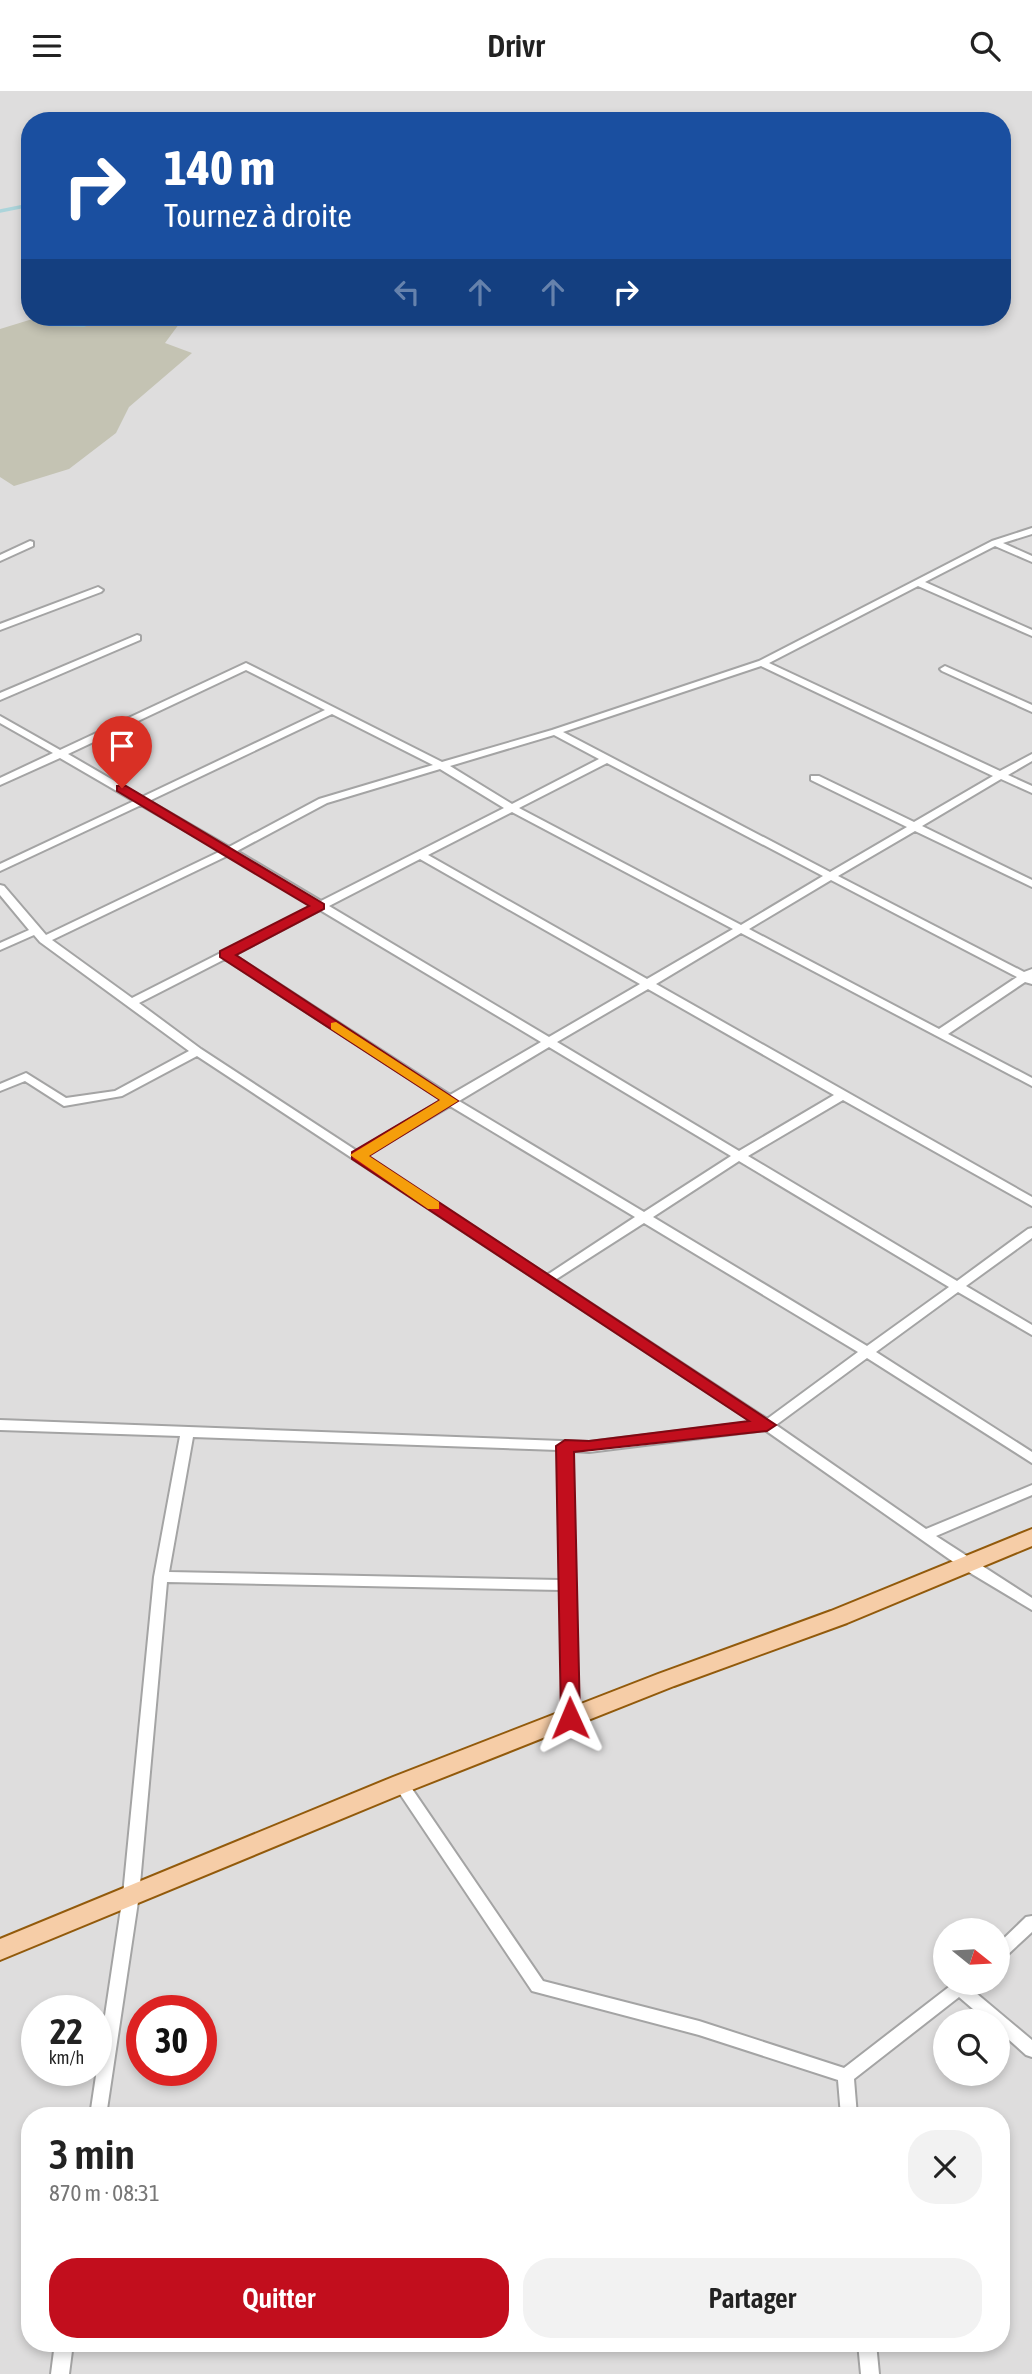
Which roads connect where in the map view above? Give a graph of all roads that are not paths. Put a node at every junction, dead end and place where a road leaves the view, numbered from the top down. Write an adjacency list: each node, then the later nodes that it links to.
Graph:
1 (1032, 531): 2 (street)
2 (996, 543): 5 (street); 6 (street)
3 (30, 544): 4 (street)
4 (0, 558)
5 (1032, 559)
6 (919, 583): 9 (street); 11 (street)
7 (98, 590): 8 (street)
8 (0, 627)
9 (1032, 633)
10 (137, 638): 13 (street)
11 (762, 663): 17 (street); 22 (street)
12 (945, 669): 14 (street)
13 (0, 698)
14 (1032, 709)
15 (333, 710): 18 (street); 21 (street); 26 (street)
16 (0, 719): 18 (street)
17 (555, 732): 20 (street); 21 (street)
18 (64, 754): 24 (street); 26 (street)
19 (1032, 757): 22 (street)
20 (607, 759): 27 (street); 32 (street)
21 (442, 766): 27 (street); 29 (street)
22 (1002, 775): 25 (street); 28 (street)
23 (815, 778): 28 (street)
24 (0, 782)
25 (1032, 790)
26 (141, 800): 29 (street); 31 (street)
27 (512, 808): 30 (street); 36 (street)
28 (915, 827): 32 (street); 33 (street)
29 (229, 851): 35 (street); 37 (street)
30 (420, 855): 35 (street); 41 (street)
31 (0, 868)
32 (831, 876): 36 (street); 40 (street)
33 (1032, 884)
34 (0, 888): 37 (street)
35 (319, 907): 39 (street); 44 (street)
36 (743, 928): 41 (street); 43 (street)
37 (39, 935): 38 (street); 42 (street)
38 (0, 947)
39 (225, 954): 42 (street); 49 (street)
40 (1029, 977): 43 (street)
41 (649, 983): 44 (street); 48 (street)
42 (131, 1003): 45 (street)
43 (940, 1034): 46 (street)
44 (548, 1043): 49 (street); 51 (street)
45 (197, 1051): 47 (street); 50 (street)
46 (1032, 1083)
47 (0, 1088)
48 (844, 1094): 51 (street); 52 (street)
49 (451, 1101): 50 (street); 53 (street)
50 (358, 1155): 55 (street)
51 (739, 1156): 53 (street); 56 (street)
52 (1032, 1202)
53 (643, 1217): 55 (street); 58 (street)
54 (1032, 1232): 56 (street)
55 (547, 1280): 60 (street)
56 (959, 1285): 57 (street); 58 (street)
57 (1032, 1331)
58 (867, 1352): 60 (street); 63 (street)
59 (0, 1425): 61 (street)
60 (767, 1425): 62 (street); 65 (street)
61 (187, 1434): 62 (street); 68 (street)
62 (565, 1446): 69 (street)
63 (1032, 1458)
64 (1032, 1490): 65 (street)
65 (927, 1534): 67 (street)
66 (1032, 1537): 67 (main road)
67 (967, 1564): 70 (street); 71 (main road)
68 (161, 1577): 69 (street); 73 (street)
69 (568, 1585): 71 (street)
70 (1032, 1605)
71 (570, 1718): 72 (main road)
72 (401, 1784): 73 (main road); 80 (street)
73 (131, 1895): 76 (main road); 81 (street)
74 (1032, 1922): 75 (street)
75 (1010, 1942)
76 (0, 1949)
77 (949, 1995): 80 (street)
78 (973, 1995): 79 (street)
79 (1032, 2050)
80 (846, 2076): 82 (street)
81 (99, 2107)
82 (848, 2107)
83 (63, 2352): 85 (street)
84 (868, 2352): 86 (street)
85 (60, 2374)
86 (870, 2374)

